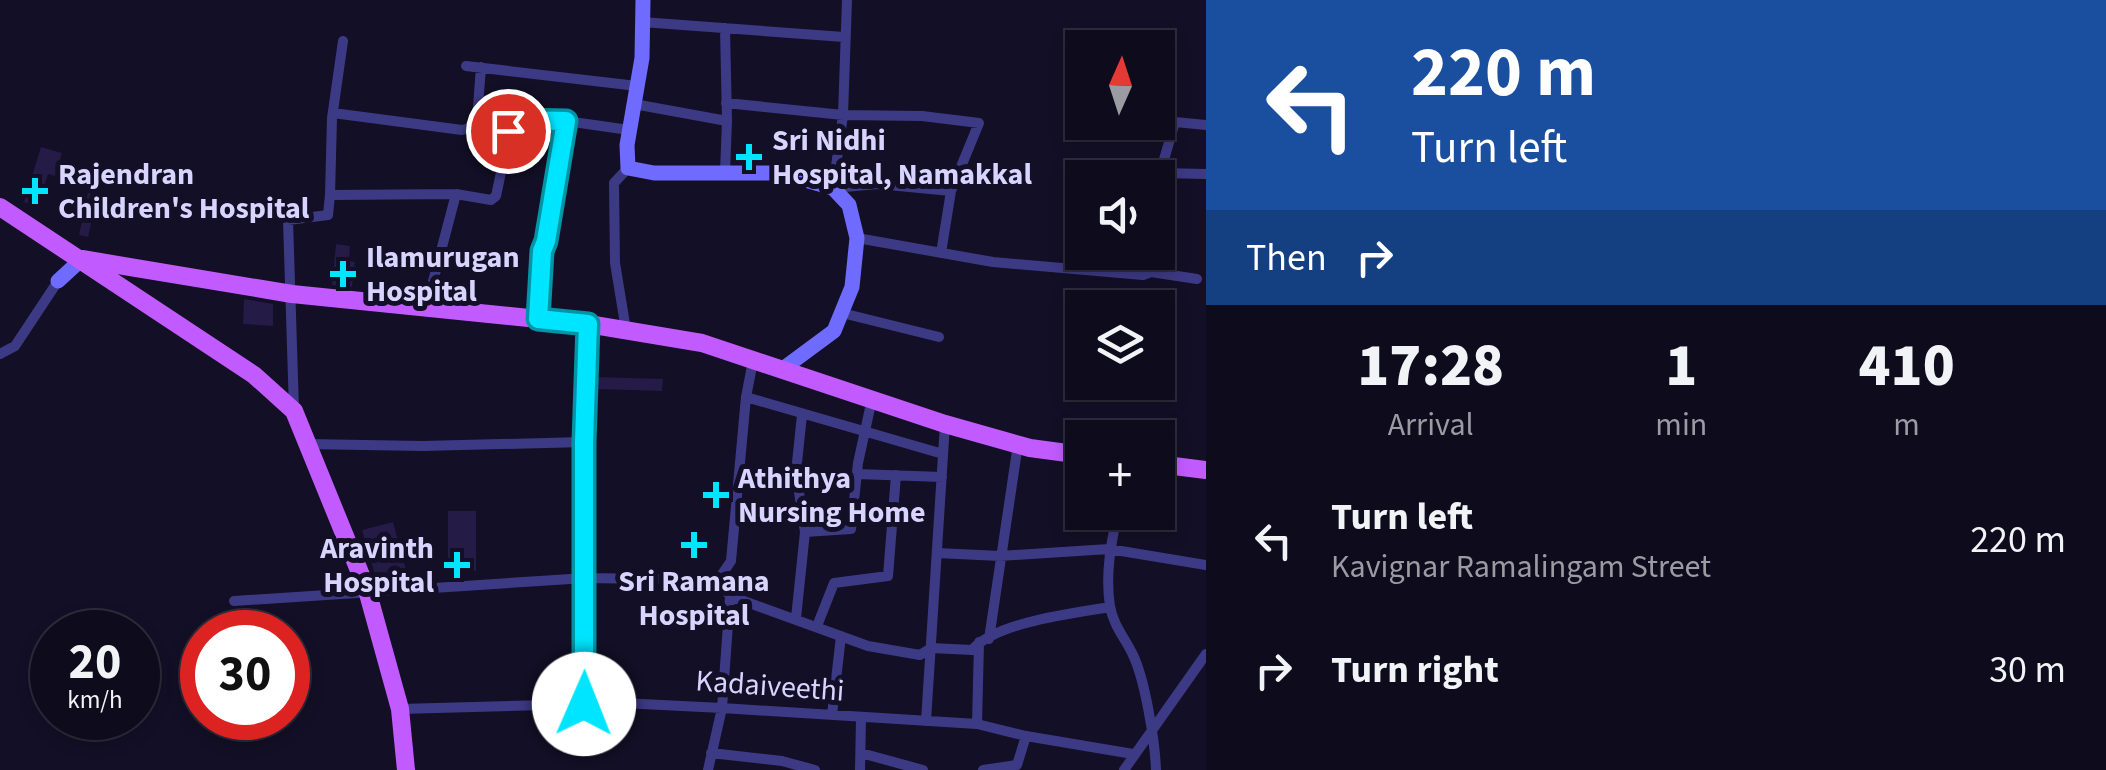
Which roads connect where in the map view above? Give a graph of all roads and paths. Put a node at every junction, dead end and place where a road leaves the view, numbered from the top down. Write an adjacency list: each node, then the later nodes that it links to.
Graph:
1 (642, 0): 3 (street)
2 (847, 0): 5 (street)
3 (642, 22): 4 (street); 9 (street)
4 (725, 28): 5 (street); 10 (street)
5 (844, 37): 13 (street)
6 (343, 41): 12 (street)
7 (466, 66): 8 (street)
8 (481, 67): 9 (street); 12 (street)
9 (637, 86): 11 (street)
10 (726, 103): 13 (street); 15 (street)
11 (634, 104): 15 (street); 17 (street)
12 (333, 113): 26 (street)
13 (842, 116): 23 (street); 24 (street)
14 (566, 121): 17 (street); 25 (street); 37 (street)
15 (727, 122): 20 (street)
16 (1206, 125): 18 (street)
17 (629, 130): 19 (street)
18 (1164, 160)
19 (628, 168): 20 (street); 39 (street)
20 (725, 172): 23 (street)
21 (1175, 173): 22 (street)
22 (1206, 174)
23 (833, 188): 24 (street); 28 (street)
24 (951, 191): 29 (street)
25 (456, 194): 26 (street); 35 (street)
26 (330, 195): 34 (street)
27 (0, 207): 30 (main road)
28 (857, 238): 29 (street); 36 (street)
29 (940, 253): 31 (street)
30 (82, 259): 33 (street); 34 (main road); 46 (main road)
31 (1151, 272): 32 (street)
32 (1197, 279)
33 (58, 281): 41 (street)
34 (292, 294): 35 (main road); 46 (street)
35 (426, 308): 37 (main road)
36 (842, 312): 40 (street); 43 (street)
37 (538, 319): 38 (main road)
38 (588, 324): 39 (main road); 50 (street)
39 (626, 330): 42 (main road)
40 (939, 336)
41 (0, 354)
42 (753, 361): 43 (main road); 44 (street)
43 (784, 368): 45 (main road)
44 (746, 397): 47 (street); 67 (street)
45 (872, 398): 48 (main road); 49 (street)
46 (294, 411): 51 (main road)
47 (802, 415): 49 (street); 61 (street)
48 (945, 424): 52 (main road); 54 (street)
49 (865, 432): 54 (street); 57 (street)
50 (584, 442): 51 (street); 66 (street)
51 (306, 444): 68 (main road)
52 (1018, 444): 53 (main road); 64 (street)
53 (1065, 452)
54 (943, 454): 59 (street)
55 (1175, 466): 56 (main road)
56 (1206, 470)
57 (857, 474): 58 (street); 61 (street)
58 (896, 475): 59 (street); 73 (street)
59 (942, 477): 63 (street)
60 (1114, 530): 62 (street)
61 (805, 532): 72 (street)
62 (1110, 549): 64 (street); 65 (street); 71 (street)
63 (937, 554): 64 (street); 76 (street)
64 (1000, 556): 75 (street)
65 (1206, 565)
66 (586, 578): 67 (street); 68 (street); 78 (street)
67 (718, 580): 69 (street)
68 (367, 590): 70 (street); 80 (main road)
69 (730, 596): 72 (street); 79 (street)
70 (234, 601)
71 (1110, 607): 75 (street); 85 (street)
72 (796, 618): 73 (street)
73 (817, 626): 74 (street)
74 (842, 636): 76 (street); 81 (street)
75 (984, 640): 76 (street); 84 (street)
76 (931, 648): 83 (street)
77 (1206, 654): 85 (street)
78 (584, 704): 79 (street, Kadaiveethi); 80 (street, Kadaiveethi)
79 (722, 708): 81 (street, Kadaiveethi); 87 (street)
80 (400, 709): 90 (main road)
81 (832, 716): 82 (street, Kadaiveethi)
82 (861, 718): 83 (street, Kadaiveethi); 88 (street)
83 (926, 721): 84 (street, Kadaiveethi)
84 (977, 724): 86 (street, Kadaiveethi)
85 (1151, 729): 89 (street); 97 (street)
86 (1026, 736): 89 (street, Kadaiveethi); 95 (street)
87 (712, 753): 91 (street); 92 (street)
88 (860, 753): 93 (street); 94 (street)
89 (1133, 754): 96 (street)
90 (406, 770)
91 (708, 770)
92 (815, 770)
93 (860, 770)
94 (923, 770)
95 (983, 770)
96 (1124, 770)
97 (1156, 770)

